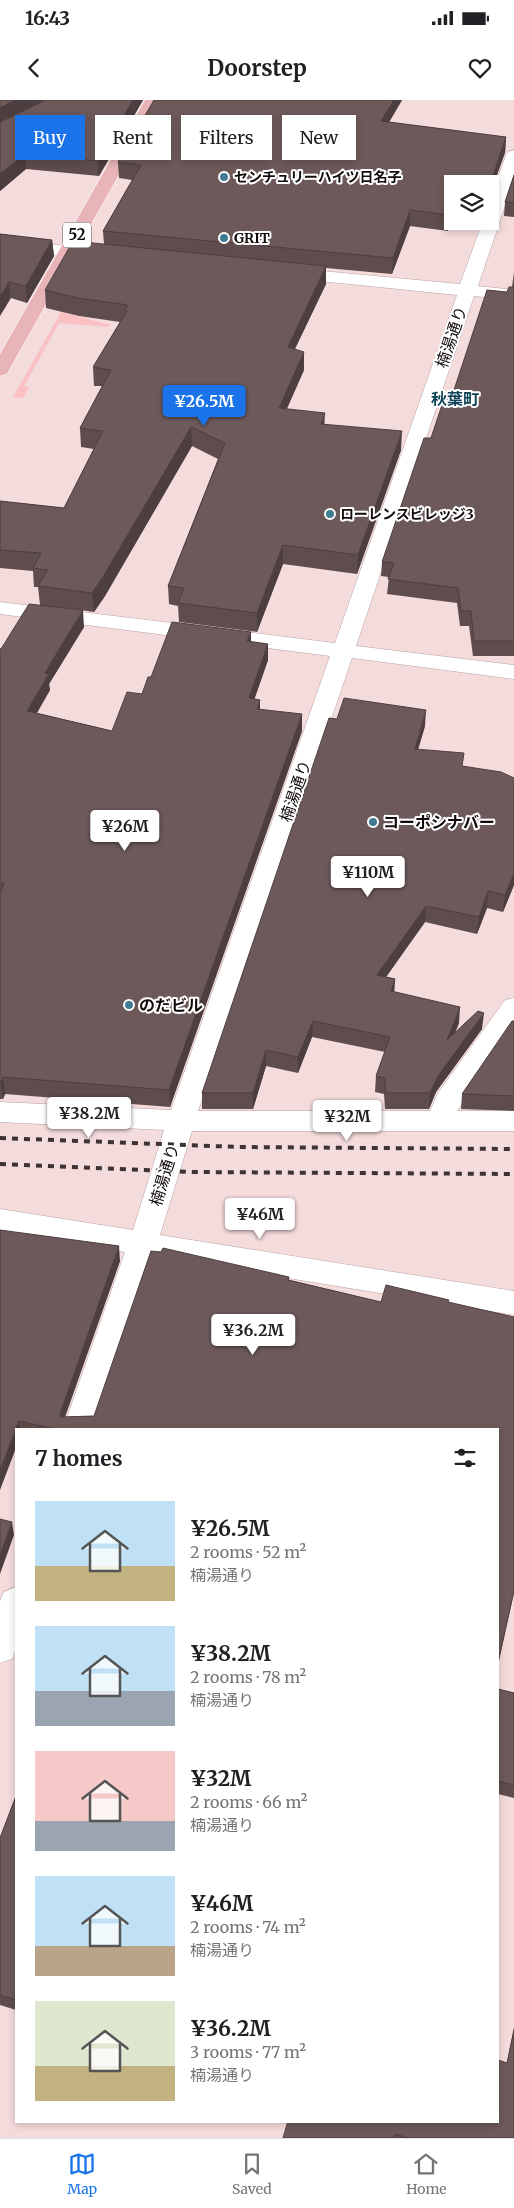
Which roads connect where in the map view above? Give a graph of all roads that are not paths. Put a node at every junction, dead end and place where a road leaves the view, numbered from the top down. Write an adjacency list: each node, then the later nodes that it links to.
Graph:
1 (153, 100): 4 (main road, 52)
2 (514, 155): 7 (street, 楠湯通り)
3 (0, 244): 4 (street)
4 (67, 251): 5 (street); 9 (main road, 52)
5 (115, 256)
6 (269, 271): 7 (street)
7 (466, 290): 8 (street); 11 (street, 楠湯通り)
8 (514, 295)
9 (0, 370)
10 (0, 608): 11 (street)
11 (343, 650): 12 (street); 15 (street, 楠湯通り)
12 (514, 672)
13 (514, 1007): 16 (street)
14 (0, 1112): 15 (street)
15 (181, 1121): 16 (street); 19 (street, 楠湯通り)
16 (439, 1121): 17 (street)
17 (514, 1121)
18 (0, 1220): 19 (street)
19 (143, 1244): 20 (street); 21 (street, 楠湯通り)
20 (514, 1302)
21 (78, 1428)
22 (15, 1605): 23 (street)
23 (0, 1648)

